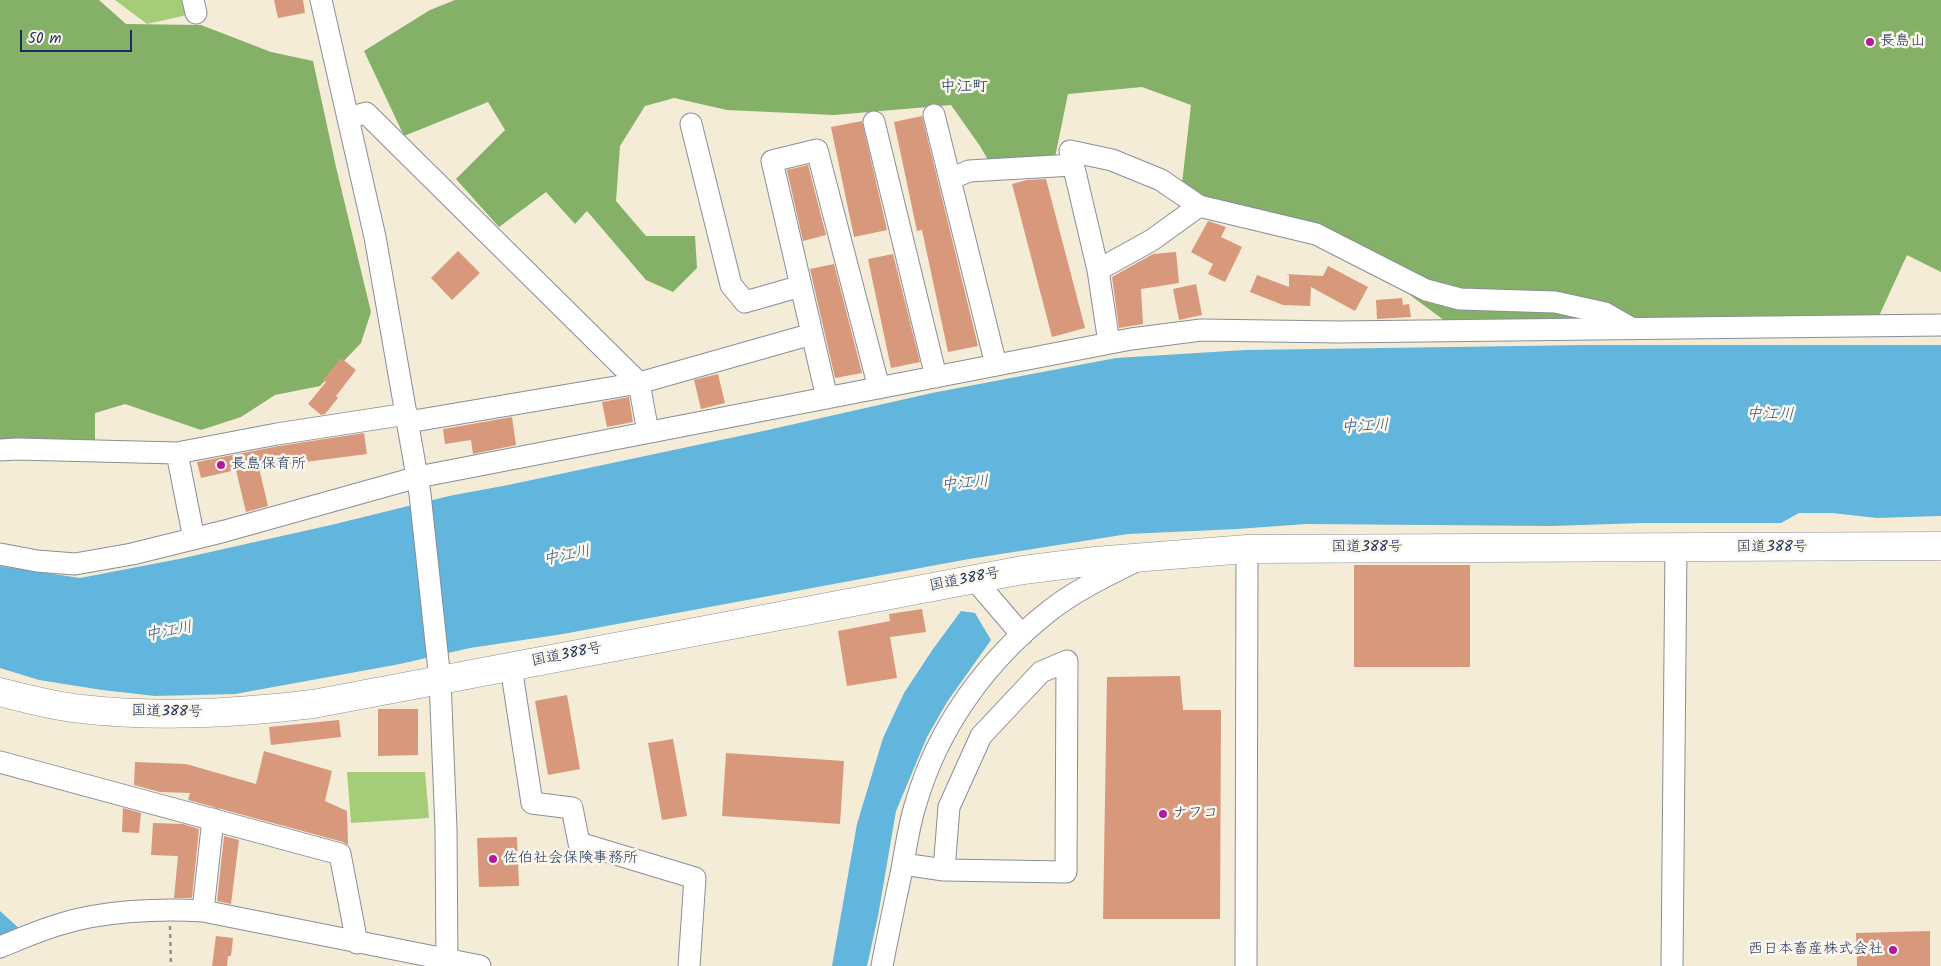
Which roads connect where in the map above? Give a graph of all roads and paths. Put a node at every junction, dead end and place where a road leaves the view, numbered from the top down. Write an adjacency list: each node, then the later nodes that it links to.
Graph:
1 (321, 0): 3 (street)
2 (934, 115): 7 (street)
3 (348, 118): 17 (street); 20 (street)
4 (874, 122): 16 (street)
5 (690, 124): 10 (street)
6 (1073, 165): 7 (street); 8 (street); 9 (street)
7 (950, 179): 15 (street)
8 (1199, 206): 9 (street); 12 (street)
9 (1098, 270): 14 (street)
10 (801, 286): 13 (street); 18 (street)
11 (1941, 325): 12 (street)
12 (1634, 330): 14 (street)
13 (812, 334): 17 (street); 19 (street)
14 (1109, 343): 15 (street)
15 (996, 365): 16 (street)
16 (936, 377): 18 (street)
17 (639, 383): 20 (street); 21 (street)
18 (879, 388): 19 (street)
19 (827, 398): 21 (street)
20 (408, 418): 23 (street); 24 (street)
21 (648, 432): 24 (street)
22 (0, 450): 23 (street)
23 (177, 453): 25 (street)
24 (419, 486): 25 (street); 34 (street)
25 (194, 538): 29 (street)
26 (1941, 546): 28 (highway, 国道388号)
27 (1246, 548): 28 (highway, 国道388号); 30 (highway, 国道388号); 49 (street)
28 (1676, 548): 50 (street)
29 (0, 554)
30 (1147, 556): 31 (highway, 国道388号); 32 (street)
31 (974, 579): 32 (street); 33 (highway, 国道388号)
32 (1022, 635): 38 (street)
33 (511, 667): 34 (highway, 国道388号); 47 (street)
34 (439, 674): 35 (highway, 国道388号); 44 (street)
35 (0, 692)
36 (0, 762): 37 (street)
37 (212, 819): 41 (street); 42 (street)
38 (903, 864): 39 (street); 48 (street)
39 (944, 870): 39 (street)
40 (170, 910): 41 (street); 43 (street); 45 (path)
41 (203, 911): 42 (street)
42 (358, 943): 44 (street)
43 (0, 947)
44 (447, 963): 46 (street)
45 (171, 966)
46 (480, 966)
47 (689, 966)
48 (882, 966)
49 (1246, 966)
50 (1672, 966)

